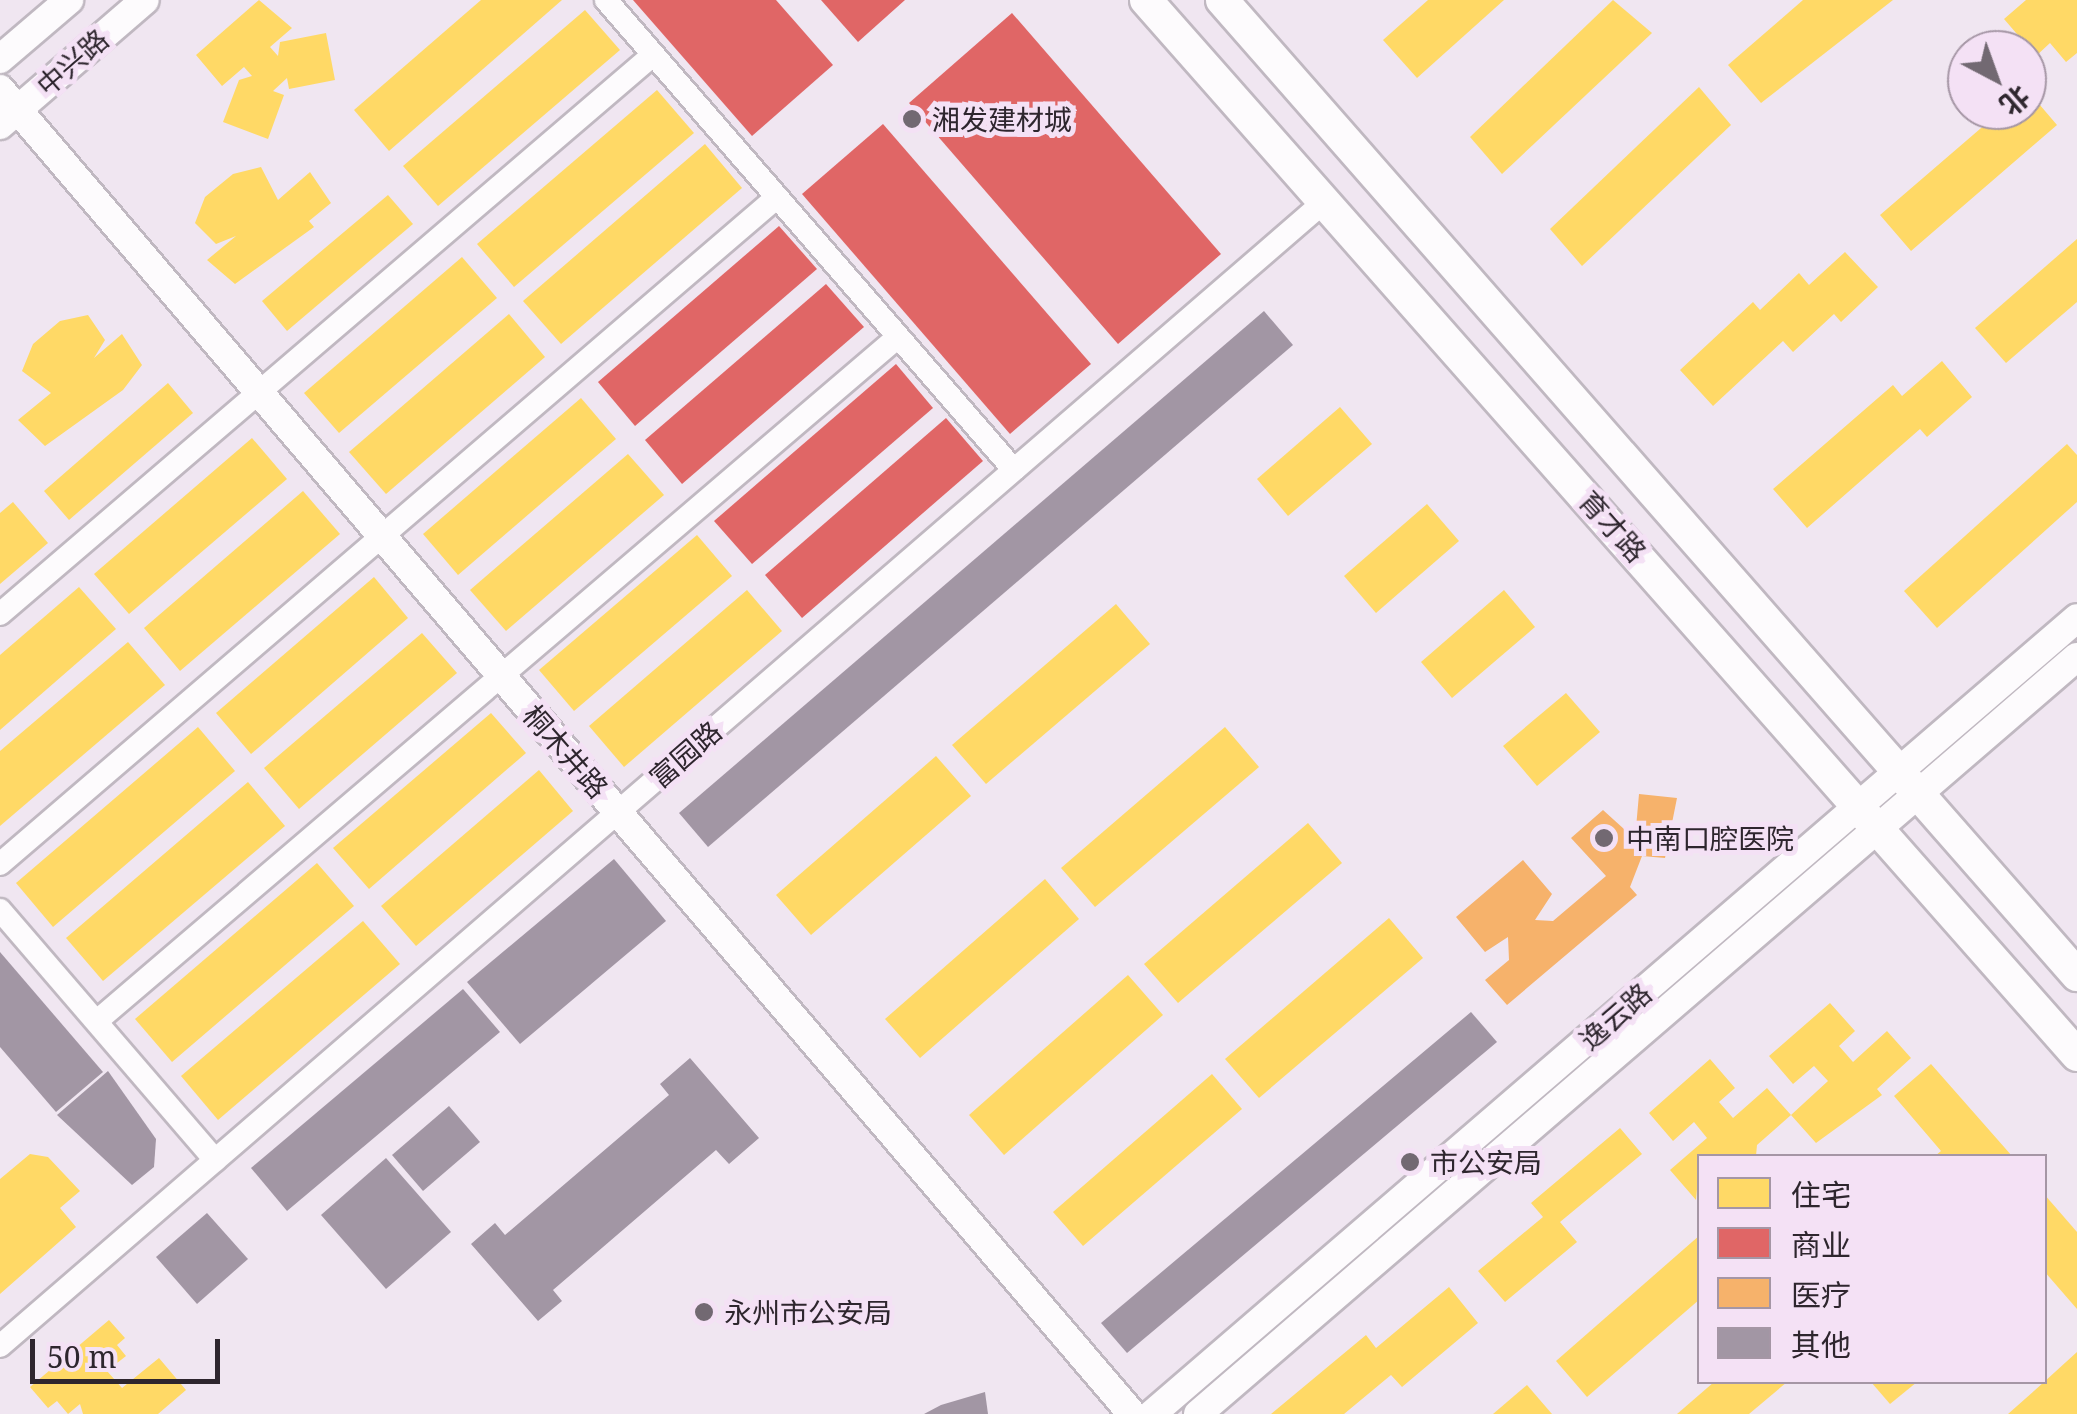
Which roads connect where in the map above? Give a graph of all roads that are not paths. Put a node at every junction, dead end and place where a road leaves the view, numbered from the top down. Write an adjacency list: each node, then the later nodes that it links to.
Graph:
1 (69, 0): 7 (street, 中兴路)
2 (145, 0): 8 (street, 中兴路)
3 (606, 0): 6 (street)
4 (1146, 0): 10 (main road, 育才路)
5 (1222, 0): 17 (main road, 育才路)
6 (653, 55): 9 (street); 12 (street)
7 (0, 59)
8 (6, 108): 12 (street, 桐木井路)
9 (777, 198): 11 (street); 14 (street)
10 (1324, 201): 13 (street, 富园路); 19 (main road, 育才路)
11 (898, 337): 13 (street); 20 (street)
12 (257, 394): 14 (street, 桐木井路); 15 (street)
13 (1014, 470): 22 (street, 富园路)
14 (380, 538): 20 (street, 桐木井路); 24 (street)
15 (0, 614)
16 (2077, 618): 21 (street, 逸云路)
17 (1781, 635): 19 (main road); 21 (main road, 育才路)
18 (2077, 657): 21 (street, 逸云路)
19 (1740, 669): 23 (main road, 育才路)
20 (501, 676): 22 (street, 桐木井路); 29 (street)
21 (1909, 782): 23 (street, 逸云路); 26 (main road, 育才路)
22 (618, 812): 31 (street, 富园路); 33 (street, 桐木井路)
23 (1870, 816): 27 (main road, 育才路); 34 (street, 逸云路); 35 (street, 逸云路)
24 (0, 864)
25 (0, 910): 29 (street)
26 (2039, 931): 27 (main road); 28 (main road, 育才路)
27 (1999, 965): 30 (main road, 育才路)
28 (2077, 975)
29 (98, 1021): 31 (street)
30 (2077, 1055)
31 (216, 1160): 32 (street, 富园路)
32 (0, 1346)
33 (1132, 1414)
34 (1152, 1414)
35 (1198, 1414)

